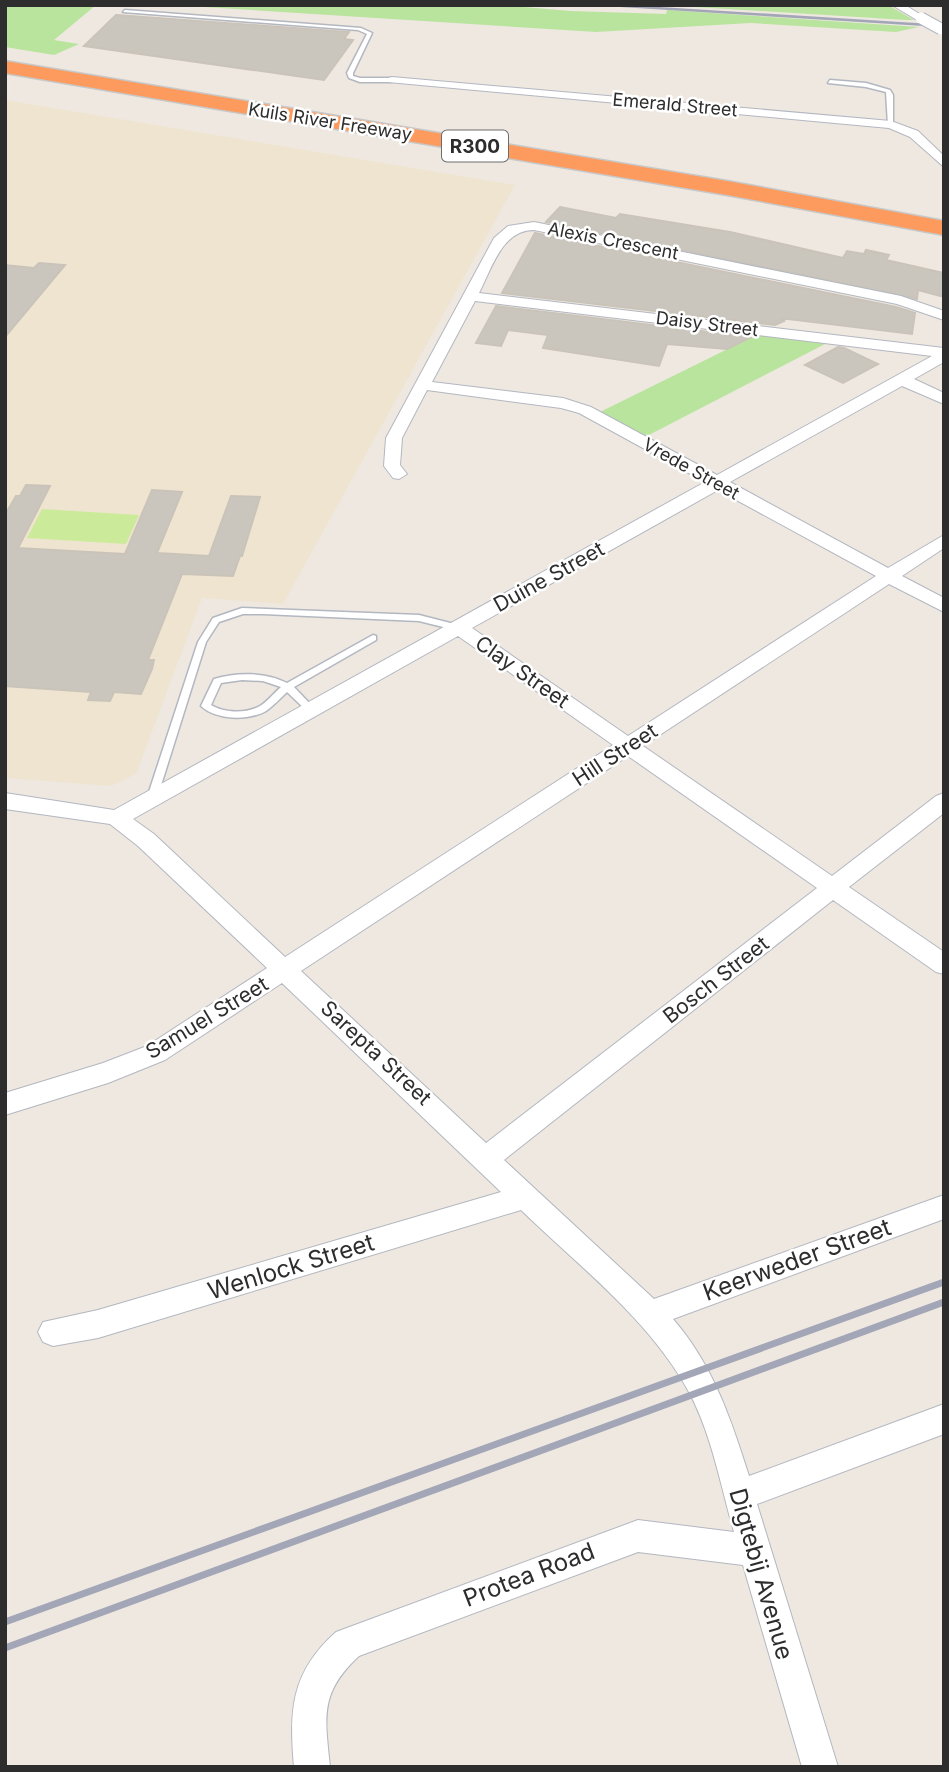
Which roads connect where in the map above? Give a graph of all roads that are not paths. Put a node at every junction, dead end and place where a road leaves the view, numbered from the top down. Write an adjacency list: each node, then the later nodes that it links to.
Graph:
1 (897, 5): 3 (street)
2 (125, 11): 7 (lane)
3 (921, 18): 4 (street, bridge)
4 (942, 29)
5 (5, 54): 11 (highway, Kuils River Freeway / R300)
6 (5, 68): 12 (highway, Kuils River Freeway / R300)
7 (392, 79): 9 (street, Emerald Street)
8 (830, 82): 9 (lane)
9 (891, 125): 10 (street, Emerald Street)
10 (944, 163)
11 (944, 211)
12 (944, 228)
13 (470, 296): 14 (street, Alexis Crescent); 15 (street, Daisy Street); 17 (street, Alexis Crescent)
14 (944, 316)
15 (944, 355): 16 (street, Duine Street)
16 (903, 380): 18 (street); 20 (street, Duine Street)
17 (421, 385): 19 (street, Alexis Crescent); 20 (street, Vrede Street)
18 (944, 399)
19 (399, 474)
20 (716, 483): 22 (street, Vrede Street); 24 (street, Duine Street)
21 (944, 540): 22 (street, Hill Street)
22 (889, 576): 23 (street, Vrede Street); 28 (street, Hill Street)
23 (944, 606)
24 (459, 628): 27 (street, Duine Street); 28 (street, Clay Street); 29 (lane, Clay Street)
25 (373, 638): 26 (lane)
26 (287, 687): 26 (lane); 27 (lane)
27 (311, 710): 29 (street, Duine Street)
28 (628, 746): 33 (street, Clay Street); 35 (street, Hill Street)
29 (152, 798): 32 (street, Duine Street)
30 (5, 801): 32 (street, Sarepta Street)
31 (944, 801): 33 (street, Bosch Street)
32 (117, 818): 35 (street, Sarepta Street)
33 (833, 888): 34 (street, Clay Street); 37 (street, Bosch Street)
34 (944, 965)
35 (287, 969): 36 (street, Samuel Street); 37 (street, Sarepta Street)
36 (5, 1104)
37 (487, 1158): 38 (street, Sarepta Street)
38 (527, 1196): 40 (street, Sarepta Street); 41 (street, Wenlock Street)
39 (944, 1207): 40 (street, Keerweder Street)
40 (650, 1314): 42 (street, Sarepta Street)
41 (52, 1332)
42 (700, 1382): 44 (street, Digtebij Avenue)
43 (944, 1419): 44 (street)
44 (738, 1496): 45 (street, Digtebij Avenue)
45 (753, 1549): 46 (street, Protea Road); 47 (street, Digtebij Avenue)
46 (312, 1767)
47 (820, 1767)

